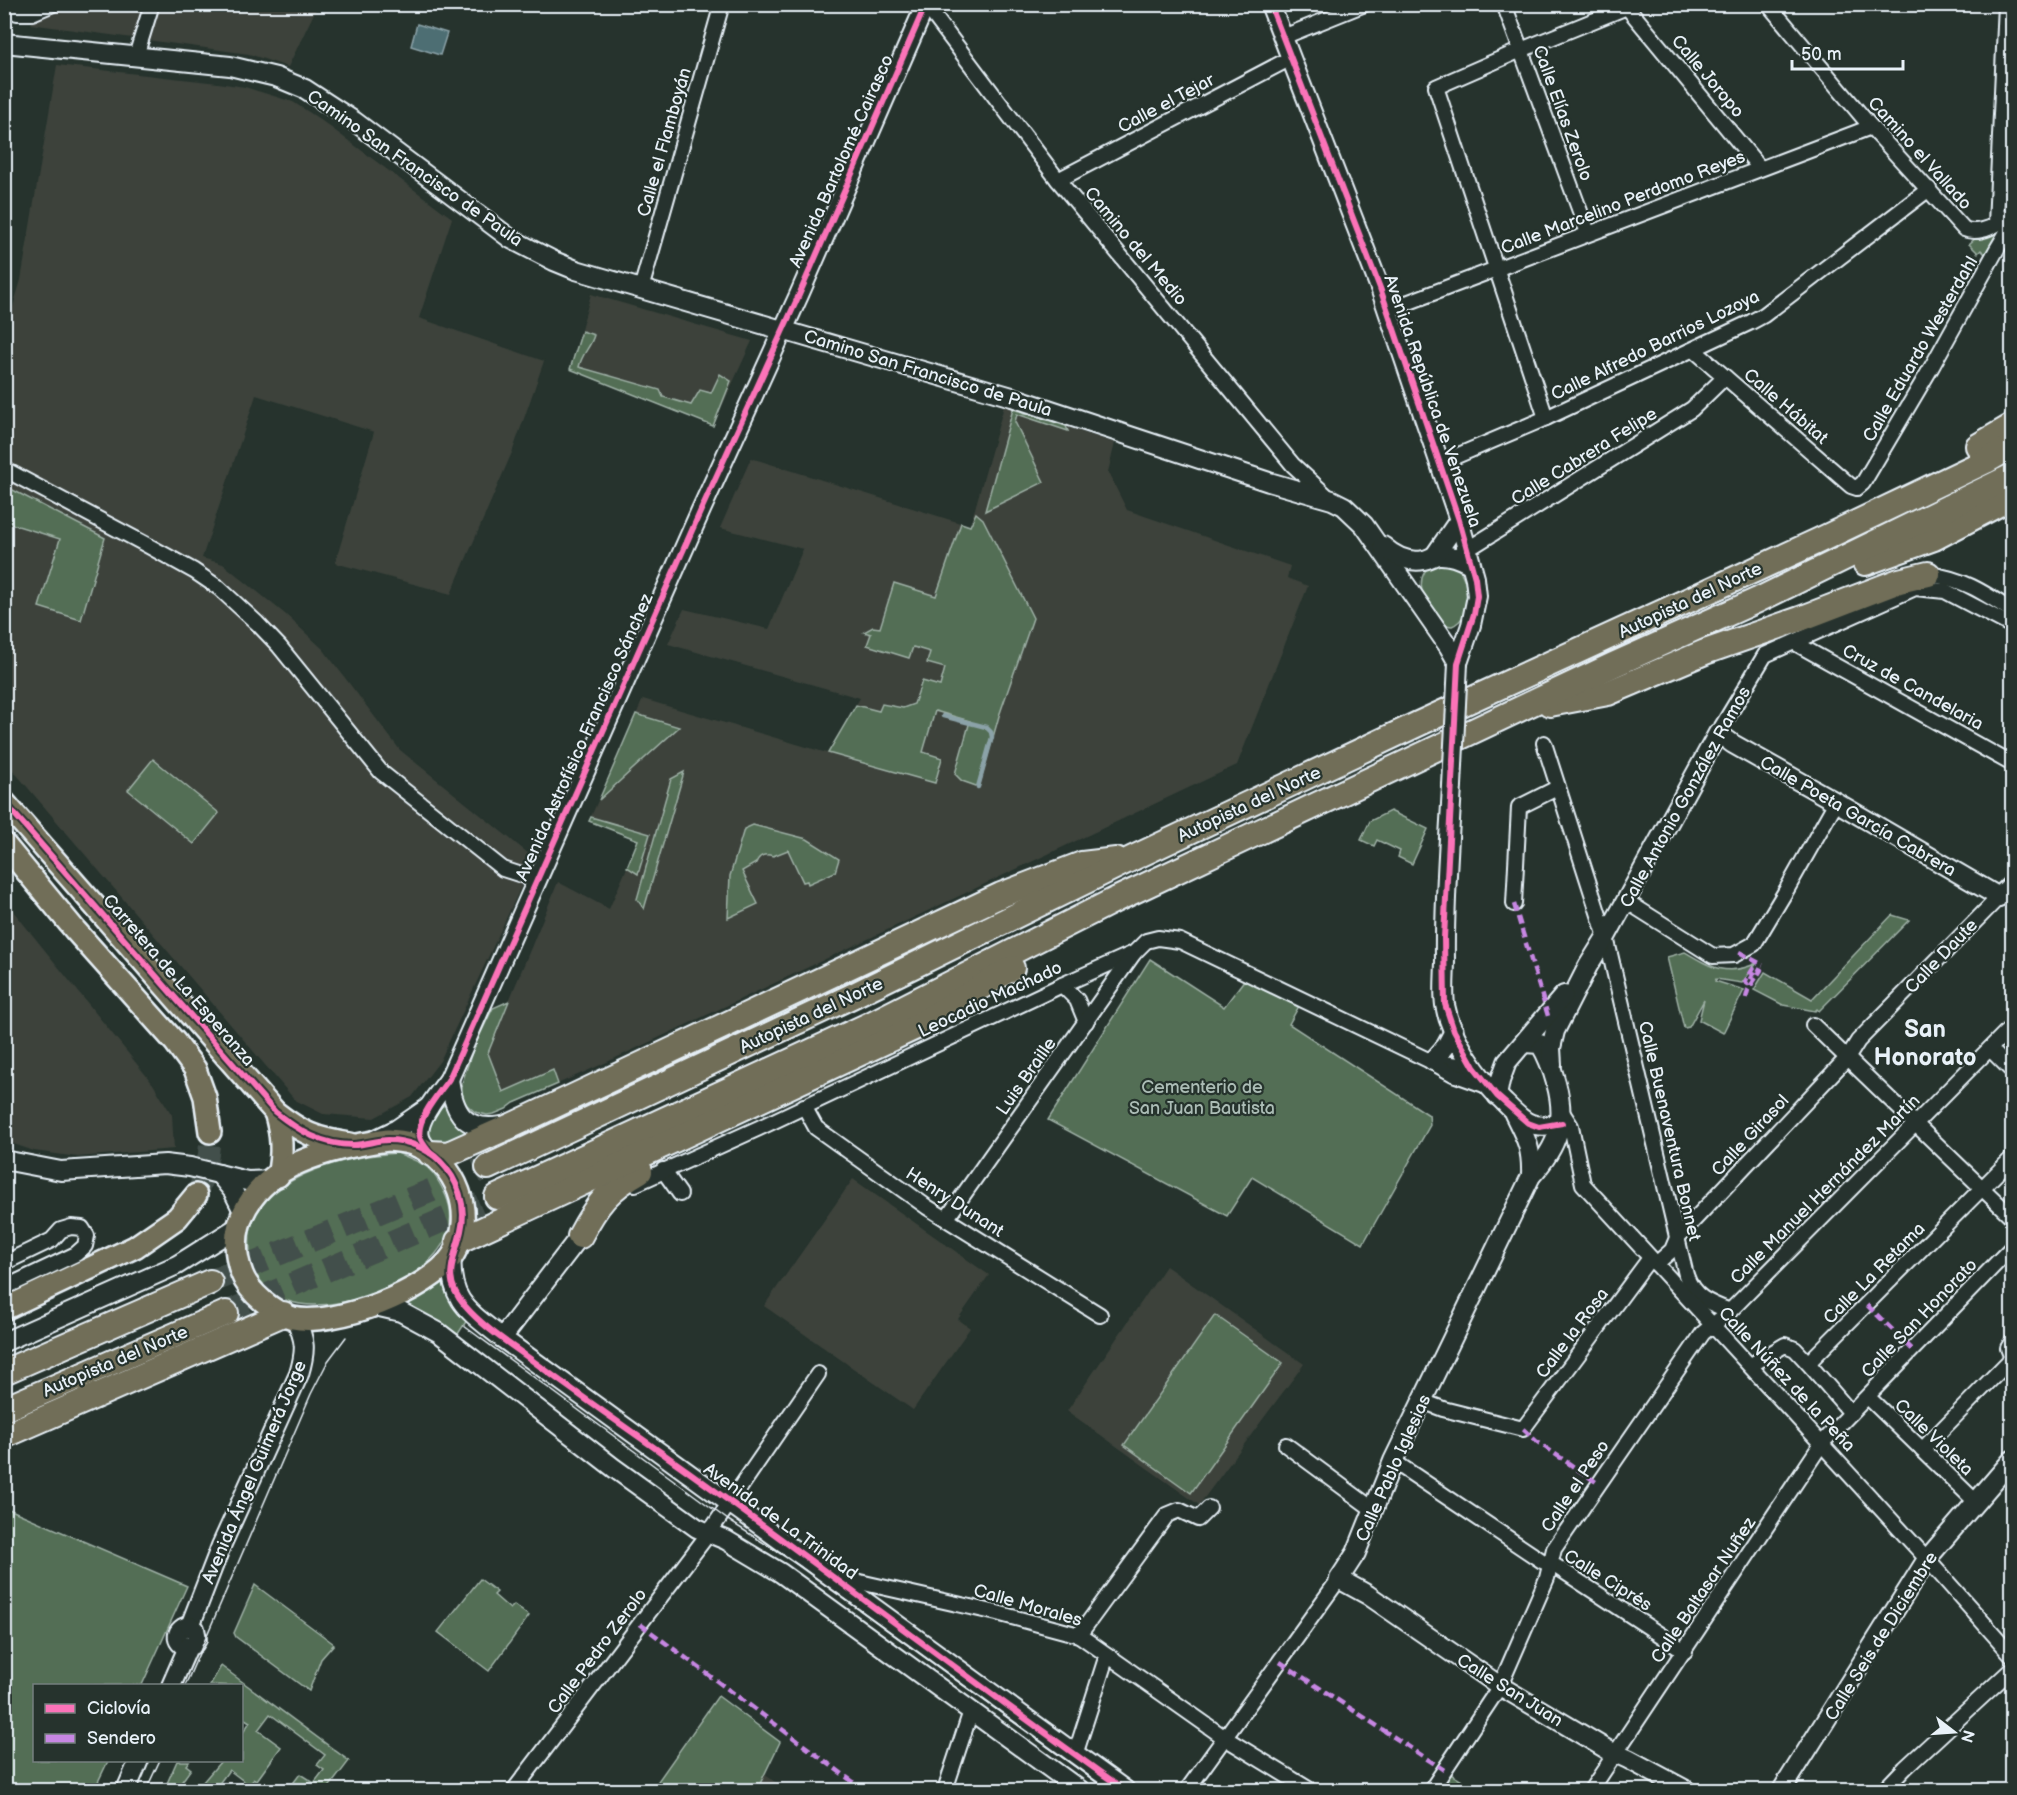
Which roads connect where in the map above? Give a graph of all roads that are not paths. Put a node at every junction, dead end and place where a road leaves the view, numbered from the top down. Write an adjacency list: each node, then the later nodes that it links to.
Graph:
1 (53, 4): 10 (street)
2 (152, 4): 15 (street)
3 (723, 4): 28 (street, Calle el Flamboyán)
4 (1270, 4): 12 (street, Avenida República de Venezuela)
5 (1365, 4): 12 (street)
6 (1504, 4): 14 (street, Calle Elías Zerolo)
7 (1768, 4): 18 (street, Camino el Vallado)
8 (2006, 4): 11 (street)
9 (925, 5): 21 (street, Camino del Medio); 30 (street, Avenida Bartolomé Cairasco)
10 (17, 13)
11 (2009, 28): 17 (street)
12 (1283, 37): 16 (street, Avenida República de Venezuela)
13 (4, 43): 15 (street, Camino San Francisco de Paula)
14 (1521, 50): 20 (street, Calle Joropo); 26 (street, Calle Elías Zerolo); 27 (street)
15 (136, 56): 28 (street, Camino San Francisco de Paula)
16 (1292, 58): 21 (street, Calle el Tejar); 29 (street, Avenida República de Venezuela)
17 (2001, 112): 19 (street); 24 (street)
18 (1871, 127): 20 (street, Calle Marcelino Perdomo Reyes); 22 (street, Camino el Vallado)
19 (2013, 139)
20 (1760, 168): 26 (street, Calle Marcelino Perdomo Reyes)
21 (1058, 180): 37 (street, Camino del Medio)
22 (1929, 189): 24 (street, Camino el Vallado); 31 (street, Calle Alfredo Barrios Lozoya)
23 (2013, 214): 24 (street, Camino el Vallado)
24 (1996, 224)
25 (2013, 227): 41 (street, Calle Eduardo Westerdahl)
26 (1588, 233): 27 (street, Calle Marcelino Perdomo Reyes)
27 (1496, 270): 29 (street, Calle Marcelino Perdomo Reyes); 33 (street)
28 (641, 289): 30 (street, Camino San Francisco de Paula)
29 (1388, 310): 36 (street, Avenida República de Venezuela)
30 (783, 329): 40 (street, Camino San Francisco de Paula); 67 (street, Avenida Astrofísico Francisco Sánchez)
31 (1694, 350): 32 (street, Calle Hábitat); 33 (street, Calle Alfredo Barrios Lozoya)
32 (1725, 377): 41 (street, Calle Hábitat); 48 (street, Calle Cabrera Felipe)
33 (1546, 418): 36 (street, Calle Alfredo Barrios Lozoya)
34 (2013, 426): 45 (highway)
35 (2013, 446): 45 (highway, Autopista del Norte)
36 (1440, 463): 44 (street, Avenida República de Venezuela)
37 (1293, 465): 40 (street); 43 (street, Camino del Medio)
38 (4, 469): 67 (street)
39 (2013, 476): 50 (highway, Autopista del Norte)
40 (1276, 484): 43 (street, Camino San Francisco de Paula)
41 (1857, 488)
42 (2013, 497): 50 (highway)
43 (1332, 500): 46 (street, Camino San Francisco de Paula)
44 (1459, 520): 47 (street); 48 (street, Avenida República de Venezuela)
45 (1820, 540): 66 (highway, Autopista del Norte)
46 (1376, 541): 47 (street); 51 (street)
47 (1431, 557): 48 (street); 51 (street)
48 (1464, 557): 53 (street, Avenida República de Venezuela)
49 (1928, 574): 52 (street); 58 (highway)
50 (1758, 600): 58 (highway, Autopista del Norte)
51 (1417, 602): 55 (street)
52 (2013, 611)
53 (1471, 626): 55 (street); 57 (street, Avenida República de Venezuela)
54 (2013, 626): 56 (street, Calle Antonio González Ramos)
55 (1437, 630): 57 (street)
56 (1795, 643): 59 (street, Calle Antonio González Ramos); 61 (street, Cruz de Candelaria)
57 (1458, 663): 80 (street, Avenida República de Venezuela, bridge)
58 (1521, 709): 73 (highway, Autopista del Norte)
59 (1718, 733): 63 (street, Calle Poeta García Cabrera); 70 (street, Calle Antonio González Ramos)
60 (1544, 743): 62 (street, Calle Buenaventura Bonnet)
61 (2013, 764)
62 (1557, 788): 71 (street); 72 (street, Calle Buenaventura Bonnet)
63 (1836, 801): 69 (street, Calle Poeta García Cabrera); 70 (street)
64 (4, 802): 95 (main road, Carretera de La Esperanza)
65 (4, 844): 99 (main road)
66 (1133, 858): 98 (highway); 104 (highway, Autopista del Norte)
67 (537, 880): 90 (street, Avenida Astrofísico Francisco Sánchez)
68 (2013, 884): 69 (street, Calle Daute)
69 (1999, 897): 83 (street, Calle Daute)
70 (1626, 901): 72 (street, Calle Antonio González Ramos)
71 (1514, 904)
72 (1606, 937): 75 (street, Calle Antonio González Ramos); 117 (street, Calle Buenaventura Bonnet)
73 (1023, 947): 85 (highway); 112 (highway, Autopista del Norte)
74 (1134, 953): 76 (street, Leocadio Machado); 77 (street, Luis Braille); 84 (street, Leocadio Machado)
75 (1588, 966): 81 (street, Calle Antonio González Ramos); 87 (street, Calle Antonio González Ramos)
76 (1062, 984): 77 (street); 92 (street, Leocadio Machado)
77 (1086, 1022): 115 (street, Luis Braille)
78 (1813, 1025): 83 (street)
79 (2013, 1026): 82 (street, Calle Manuel Hernández Martín)
80 (1454, 1032): 84 (street); 88 (street, Avenida República de Venezuela)
81 (1524, 1044): 86 (street, Calle Antonio González Ramos); 87 (street)
82 (1990, 1049): 89 (street); 97 (street, Calle Manuel Hernández Martín)
83 (1848, 1057): 97 (street); 117 (street, Calle Girasol)
84 (1431, 1061): 88 (street, Leocadio Machado); 91 (street, Leocadio Machado)
85 (845, 1062): 116 (highway); 119 (highway)
86 (1507, 1062): 88 (street); 91 (street)
87 (1552, 1065): 96 (street)
88 (1474, 1067): 91 (street, Avenida República de Venezuela)
89 (2013, 1071)
90 (449, 1079): 93 (street, Avenida Astrofísico Francisco Sánchez); 98 (street)
91 (1492, 1091): 94 (street, Avenida República de Venezuela)
92 (804, 1106): 105 (street, Leocadio Machado); 115 (street, Henry Dunant)
93 (429, 1107): 100 (street, Avenida Astrofísico Francisco Sánchez); 101 (street, Avenida Astrofísico Francisco Sánchez)
94 (1512, 1110): 96 (street); 107 (street)
95 (275, 1112): 100 (main road, Carretera de La Esperanza); 108 (main road, Carretera de La Esperanza)
96 (1562, 1118): 107 (street, Calle Pablo Iglesias); 120 (street, Calle Núñez de la Peña)
97 (1916, 1124): 109 (street); 126 (street, Calle Manuel Hernández Martín)
98 (513, 1125): 101 (highway)
99 (210, 1132)
100 (360, 1144): 101 (main road); 108 (main road)
101 (430, 1153): 119 (main road)
102 (2013, 1158): 109 (street, Calle La Retama)
103 (4, 1160): 106 (street)
104 (488, 1167)
105 (663, 1170): 110 (street); 116 (street, Leocadio Machado)
106 (219, 1174): 108 (street); 114 (street)
107 (1531, 1176): 140 (street, Calle Pablo Iglesias)
108 (275, 1178): 114 (main road)
109 (1983, 1188): 113 (street); 135 (street, Calle La Retama)
110 (680, 1194)
111 (196, 1195): 125 (main road)
112 (497, 1197)
113 (2013, 1217)
114 (241, 1218): 129 (main road); 132 (street)
115 (947, 1218): 128 (street, Henry Dunant)
116 (579, 1236): 131 (street)
117 (1677, 1238): 120 (street, Calle Girasol); 126 (street, Calle Buenaventura Bonnet)
118 (2013, 1247): 139 (street, Calle San Honorato)
119 (455, 1248): 124 (main road); 131 (street, Avenida de La Trinidad)
120 (1653, 1261): 130 (street, Calle Núñez de la Peña); 140 (street, Calle la Rosa)
121 (4, 1263): 123 (street)
122 (210, 1282): 137 (highway, Autopista del Norte)
123 (4, 1288)
124 (375, 1306): 129 (main road); 153 (street)
125 (4, 1309)
126 (1730, 1311): 130 (street, Calle Manuel Hernández Martín)
127 (226, 1313): 141 (highway, Autopista del Norte)
128 (1100, 1315)
129 (289, 1316): 143 (highway); 163 (street, Avenida Ángel Guimerá Jorge)
130 (1713, 1325): 136 (street, Calle Núñez de la Peña); 155 (street, Calle el Peso)
131 (502, 1338): 149 (street, Avenida de La Trinidad)
132 (4, 1342)
133 (2013, 1342): 134 (street)
134 (2012, 1358): 146 (street)
135 (1808, 1363): 136 (street); 142 (street)
136 (1751, 1365): 144 (street, Calle Núñez de la Peña)
137 (4, 1372)
138 (818, 1374): 149 (street, Calle Pedro Zerolo)
139 (1868, 1397): 142 (street, Calle San Honorato); 146 (street, Calle Violeta)
140 (1422, 1401): 147 (street, Calle Pablo Iglesias)
141 (4, 1408)
142 (1851, 1413): 144 (street, Calle Baltasar Nuñez)
143 (4, 1436)
144 (1822, 1443): 154 (street, Calle Núñez de la Peña); 159 (street, Calle Baltasar Nuñez)
145 (1286, 1445): 152 (street)
146 (1922, 1450): 150 (street, Calle Violeta)
147 (1393, 1461): 152 (street, Calle Pablo Iglesias); 155 (street, Calle Ciprés)
148 (2012, 1463): 150 (street, Calle Seis de Diciembre)
149 (730, 1502): 153 (street, Calle Pedro Zerolo); 156 (street, Avenida de La Trinidad)
150 (1976, 1502): 154 (street, Calle Seis de Diciembre)
151 (1209, 1508): 158 (street)
152 (1374, 1510): 157 (street, Calle Pablo Iglesias)
153 (713, 1527): 165 (street); 172 (street, Calle Pedro Zerolo)
154 (1928, 1558): 161 (street, Calle Núñez de la Peña); 180 (street, Calle Seis de Diciembre)
155 (1550, 1564): 159 (street, Calle Ciprés); 164 (street, Calle el Peso)
156 (828, 1575): 158 (street, Calle Morales); 168 (street, Avenida de La Trinidad)
157 (1339, 1579): 164 (street, Calle San Juan); 166 (street, Calle Pablo Iglesias)
158 (1079, 1635): 160 (street, Calle Morales)
159 (1685, 1650): 167 (street, Calle Baltasar Nuñez)
160 (1107, 1655): 166 (street, Calle Morales); 168 (street)
161 (2013, 1655)
162 (2013, 1669): 181 (street)
163 (172, 1684)
164 (1500, 1686): 167 (street, Calle San Juan); 177 (street, Calle el Peso)
165 (971, 1712): 170 (street); 173 (street)
166 (1225, 1738): 175 (street, Calle Pablo Iglesias); 176 (street, Calle Morales)
167 (1616, 1754): 178 (street, Calle Baltasar Nuñez); 179 (street, Calle San Juan)
168 (1075, 1755): 174 (street, Avenida de La Trinidad)
169 (139, 1762): 171 (street)
170 (1074, 1788)
171 (126, 1791)
172 (514, 1791)
173 (945, 1791)
174 (1125, 1791)
175 (1187, 1791)
176 (1310, 1791)
177 (1431, 1791)
178 (1591, 1791)
179 (1686, 1791)
180 (1782, 1791)
181 (1884, 1791)

